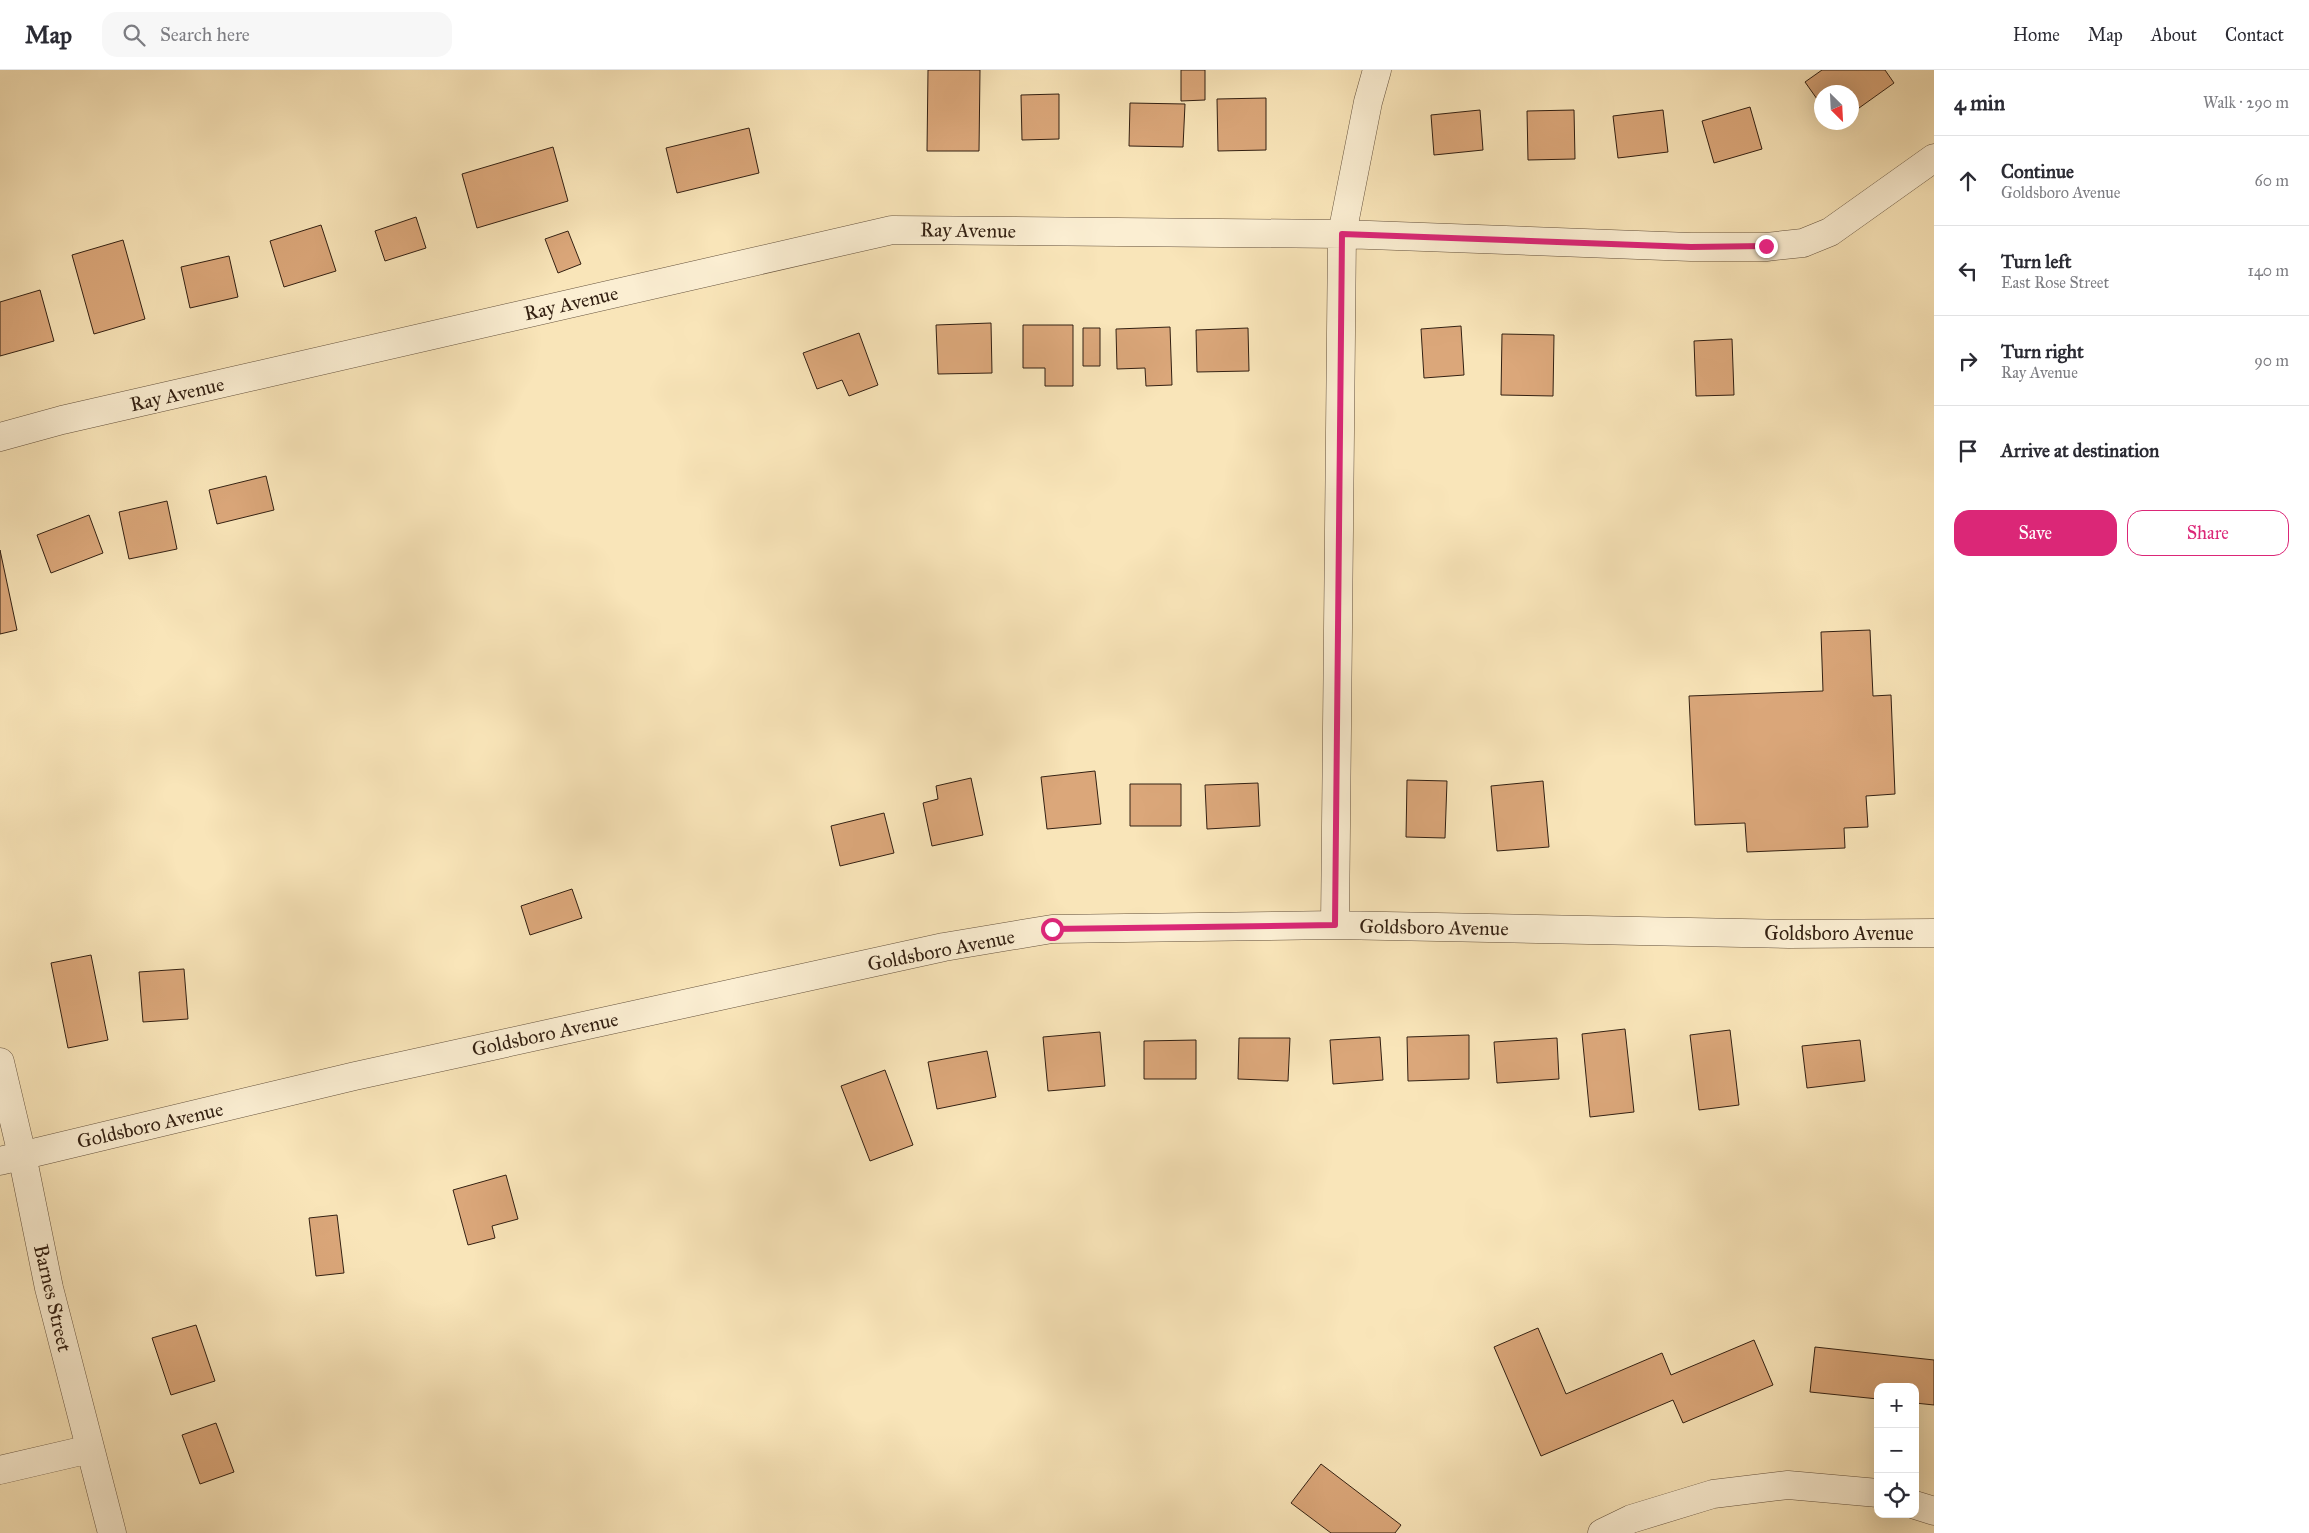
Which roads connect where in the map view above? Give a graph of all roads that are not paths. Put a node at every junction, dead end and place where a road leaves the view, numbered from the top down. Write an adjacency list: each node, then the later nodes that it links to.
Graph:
1 (1377, 70): 3 (street)
2 (1934, 158): 3 (street, Ray Avenue)
3 (1342, 234): 4 (street, Ray Avenue); 5 (street)
4 (0, 437)
5 (1335, 925): 6 (street, Goldsboro Avenue); 8 (street, Goldsboro Avenue)
6 (1934, 933)
7 (0, 1062): 8 (street, Barnes Street)
8 (11, 1158): 9 (street, Barnes Street)
9 (90, 1449): 10 (street); 14 (street, Barnes Street)
10 (0, 1470)
11 (1874, 1494): 15 (street)
12 (1919, 1506): 13 (street)
13 (1934, 1511)
14 (112, 1533)
15 (1602, 1533)

